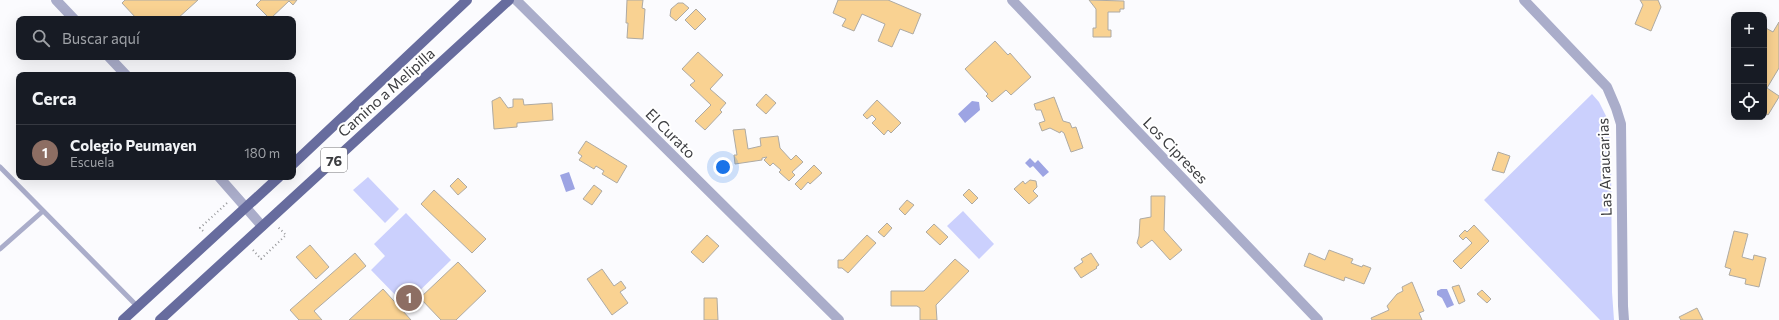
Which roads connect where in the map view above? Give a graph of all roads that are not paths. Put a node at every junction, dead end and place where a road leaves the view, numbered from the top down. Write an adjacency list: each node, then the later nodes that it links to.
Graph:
1 (56, 0): 7 (street)
2 (467, 0): 10 (main road, Camino a Melipilla / 76)
3 (509, 0): 16 (main road, Camino a Melipilla / 76)
4 (516, 0): 21 (street, El Curato)
5 (1012, 0): 22 (street, Los Cipreses)
6 (1524, 0): 23 (street, Las Araucarias)
7 (71, 16)
8 (112, 60): 9 (street)
9 (123, 72)
10 (296, 161)
11 (0, 167): 15 (lane)
12 (221, 180): 14 (street)
13 (276, 180): 14 (main road)
14 (246, 208): 16 (street); 18 (main road)
15 (43, 211): 17 (lane); 18 (lane)
16 (266, 222): 20 (main road, Camino a Melipilla / 76)
17 (0, 249)
18 (138, 307): 19 (main road)
19 (123, 320)
20 (160, 320)
21 (839, 320)
22 (1318, 320)
23 (1624, 320)

